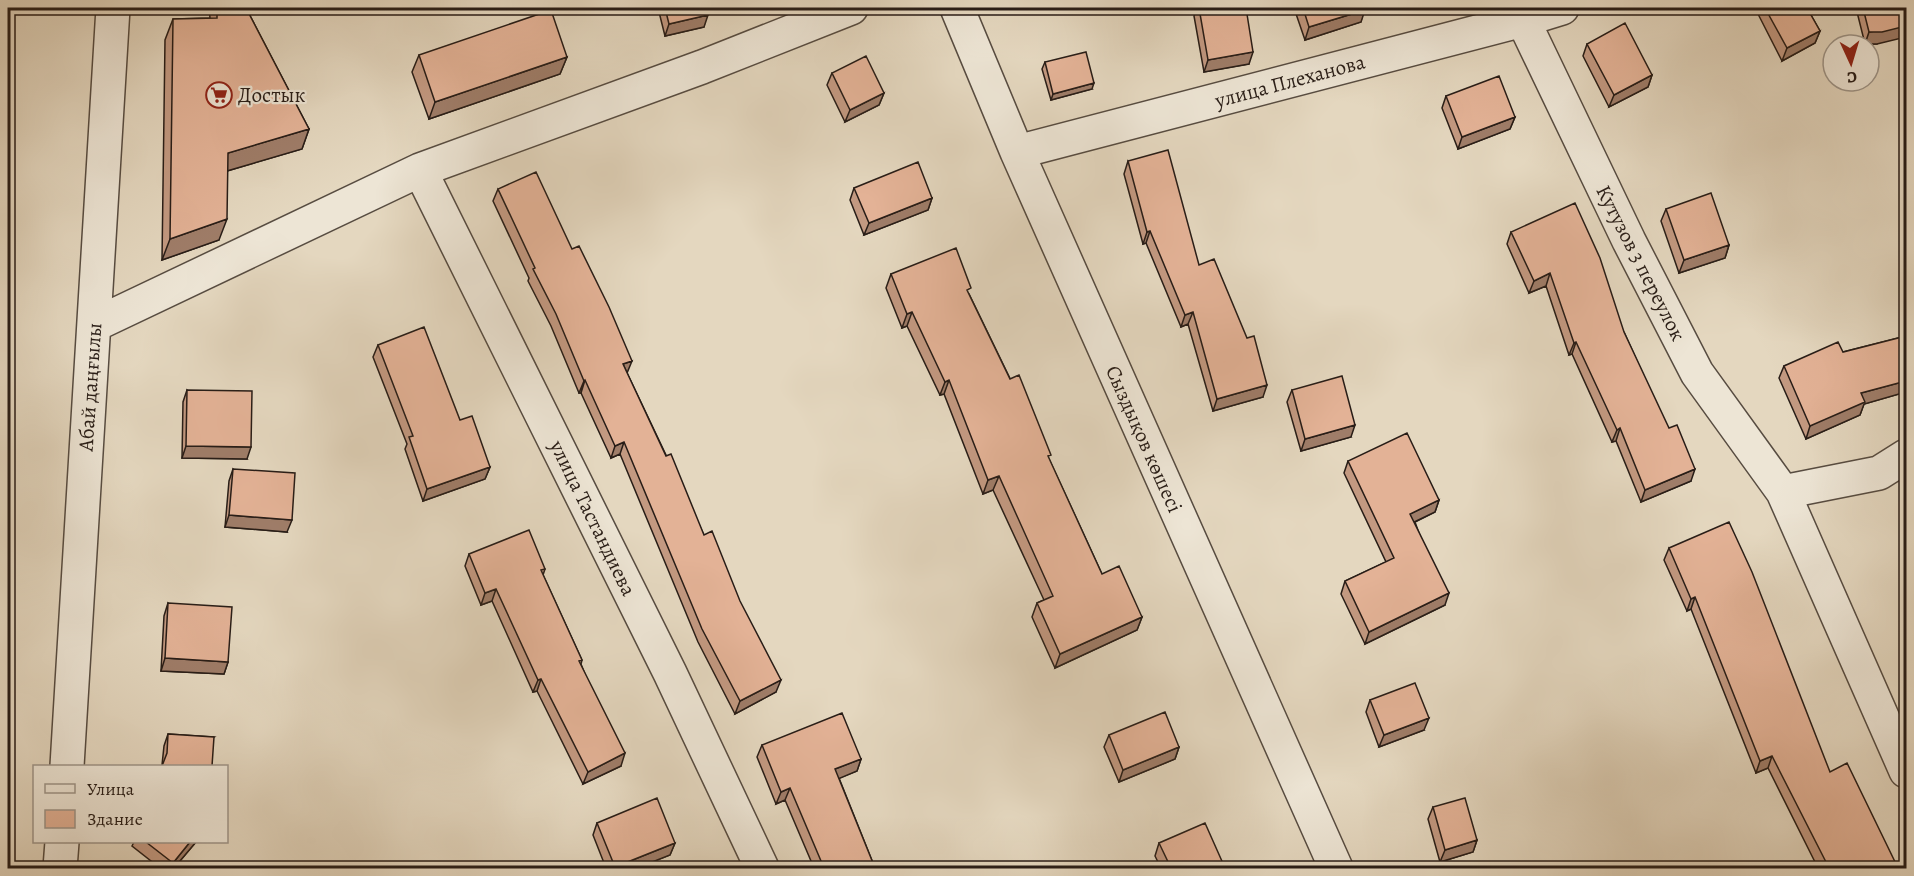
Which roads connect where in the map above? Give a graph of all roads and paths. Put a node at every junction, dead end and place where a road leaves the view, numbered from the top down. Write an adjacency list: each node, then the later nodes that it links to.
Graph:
1 (113, 8): 8 (street, Абай даңғылы)
2 (851, 8): 7 (street)
3 (957, 8): 6 (street, Сыздықов көшесі)
4 (1562, 8): 5 (street, улица Плеханова)
5 (1523, 20): 6 (street, улица Плеханова); 10 (street, Кутузов 3 переулок)
6 (1017, 152): 16 (street, Сыздықов көшесі)
7 (420, 170): 8 (street); 15 (street, улица Тастандиева)
8 (94, 325): 11 (street, Абай даңғылы)
9 (1906, 456): 10 (street)
10 (1784, 492): 12 (street, Кутузов 3 переулок)
11 (67, 765)
12 (1906, 771)
13 (62, 843): 14 (street)
14 (60, 868)
15 (762, 868)
16 (1336, 868)

